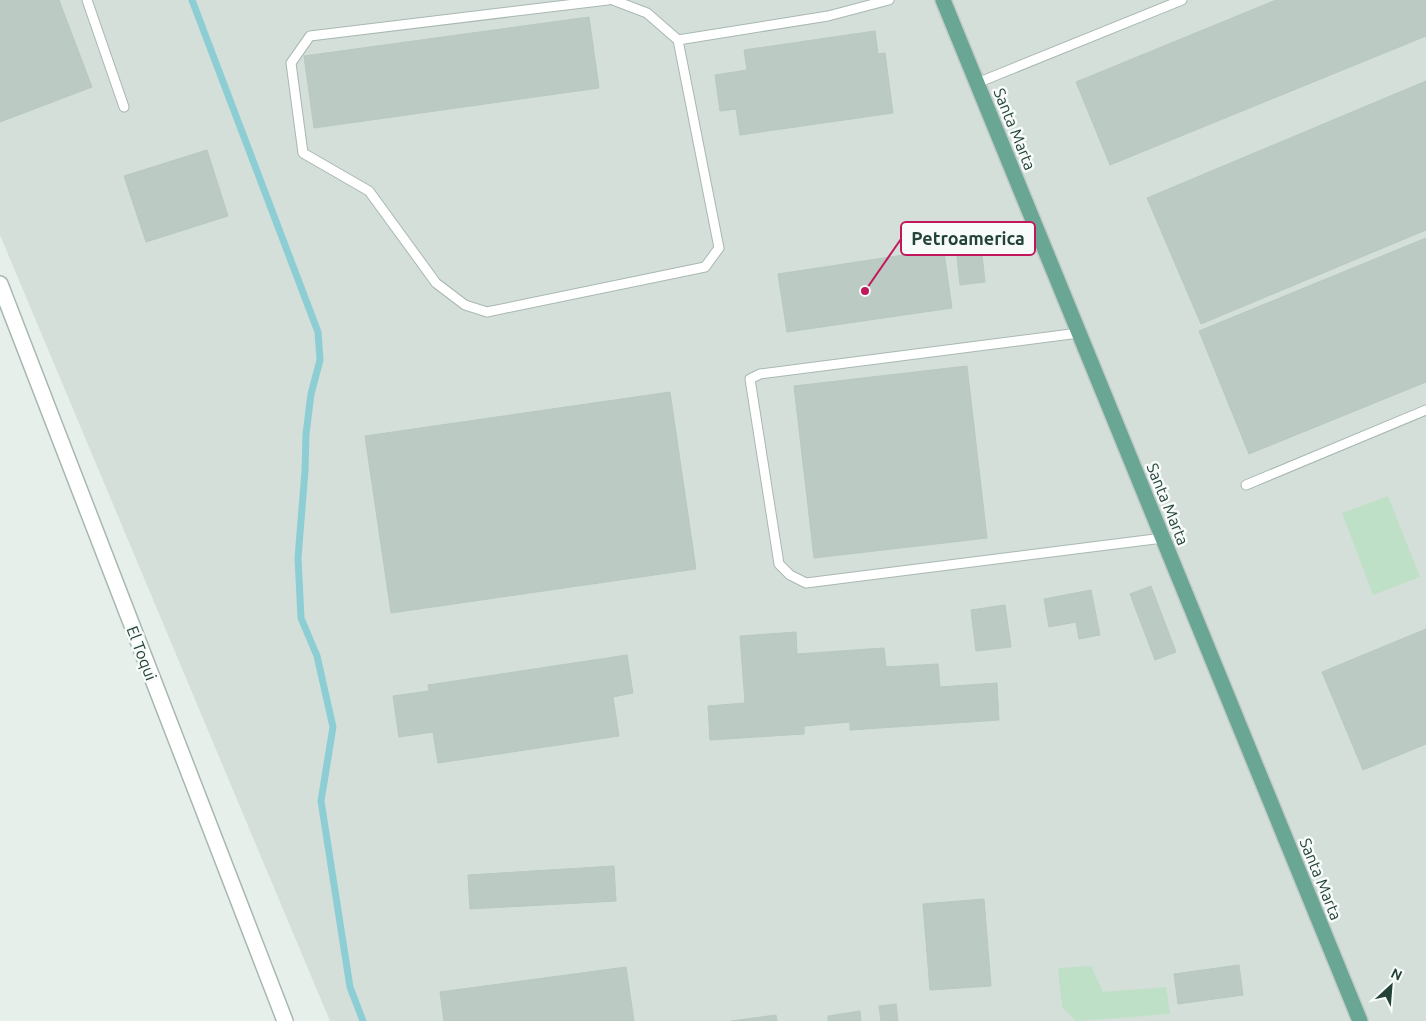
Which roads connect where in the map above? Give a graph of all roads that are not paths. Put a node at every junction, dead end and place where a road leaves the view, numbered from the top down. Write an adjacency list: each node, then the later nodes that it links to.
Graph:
1 (87, 0): 9 (lane)
2 (608, 0): 7 (lane)
3 (613, 0): 7 (lane)
4 (889, 0): 7 (lane)
5 (943, 0): 8 (main road, Santa Marta)
6 (1182, 0): 8 (lane)
7 (678, 40)
8 (977, 83): 11 (main road, Santa Marta)
9 (124, 107)
10 (0, 284): 15 (street, El Toqui)
11 (1079, 333): 14 (main road, Santa Marta); 14 (lane)
12 (1426, 410): 13 (lane)
13 (1246, 485)
14 (1163, 538): 16 (main road, Santa Marta)
15 (284, 1021)
16 (1360, 1021)

